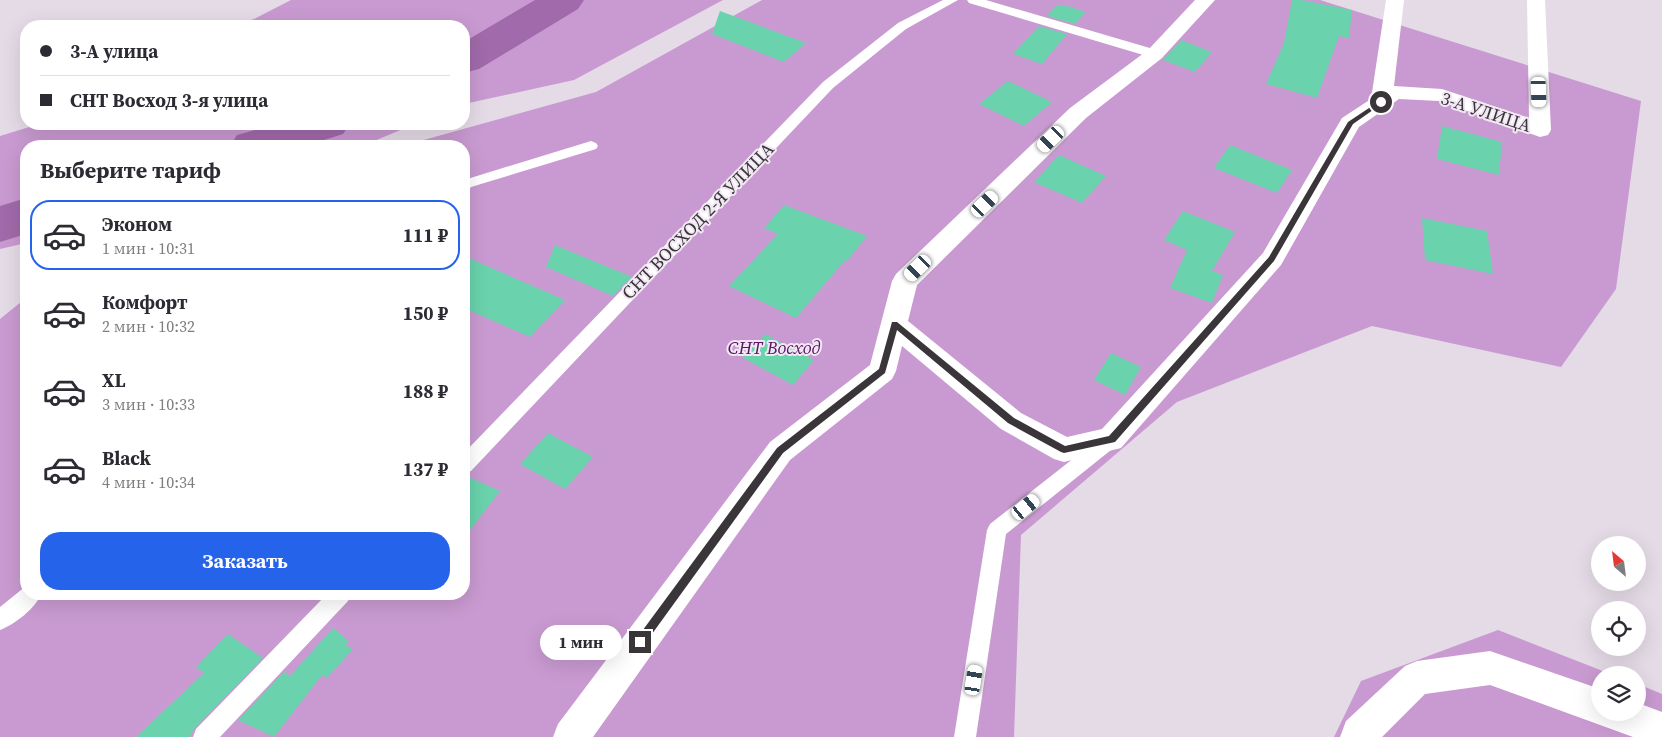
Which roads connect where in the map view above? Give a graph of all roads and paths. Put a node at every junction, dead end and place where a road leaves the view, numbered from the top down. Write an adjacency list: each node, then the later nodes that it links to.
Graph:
1 (952, 0): 12 (lane, СНТ ВОСХОД 2-Я УЛИЦА)
2 (973, 0): 6 (lane)
3 (1206, 0): 6 (street)
4 (1395, 0): 7 (street)
5 (1536, 0): 7 (street, 3-А УЛИЦА)
6 (1156, 54): 10 (street)
7 (1381, 102): 11 (street, 3-А УЛИЦА)
8 (591, 146): 9 (lane)
9 (470, 183)
10 (894, 324): 11 (street); 20 (street)
11 (1112, 439): 21 (lane)
12 (470, 458)
13 (24, 600): 15 (lane)
14 (335, 600): 19 (lane)
15 (0, 620)
16 (1591, 704): 22 (street)
17 (1638, 721): 18 (street)
18 (1662, 730)
19 (204, 737)
20 (571, 737)
21 (965, 737)
22 (1358, 737)

